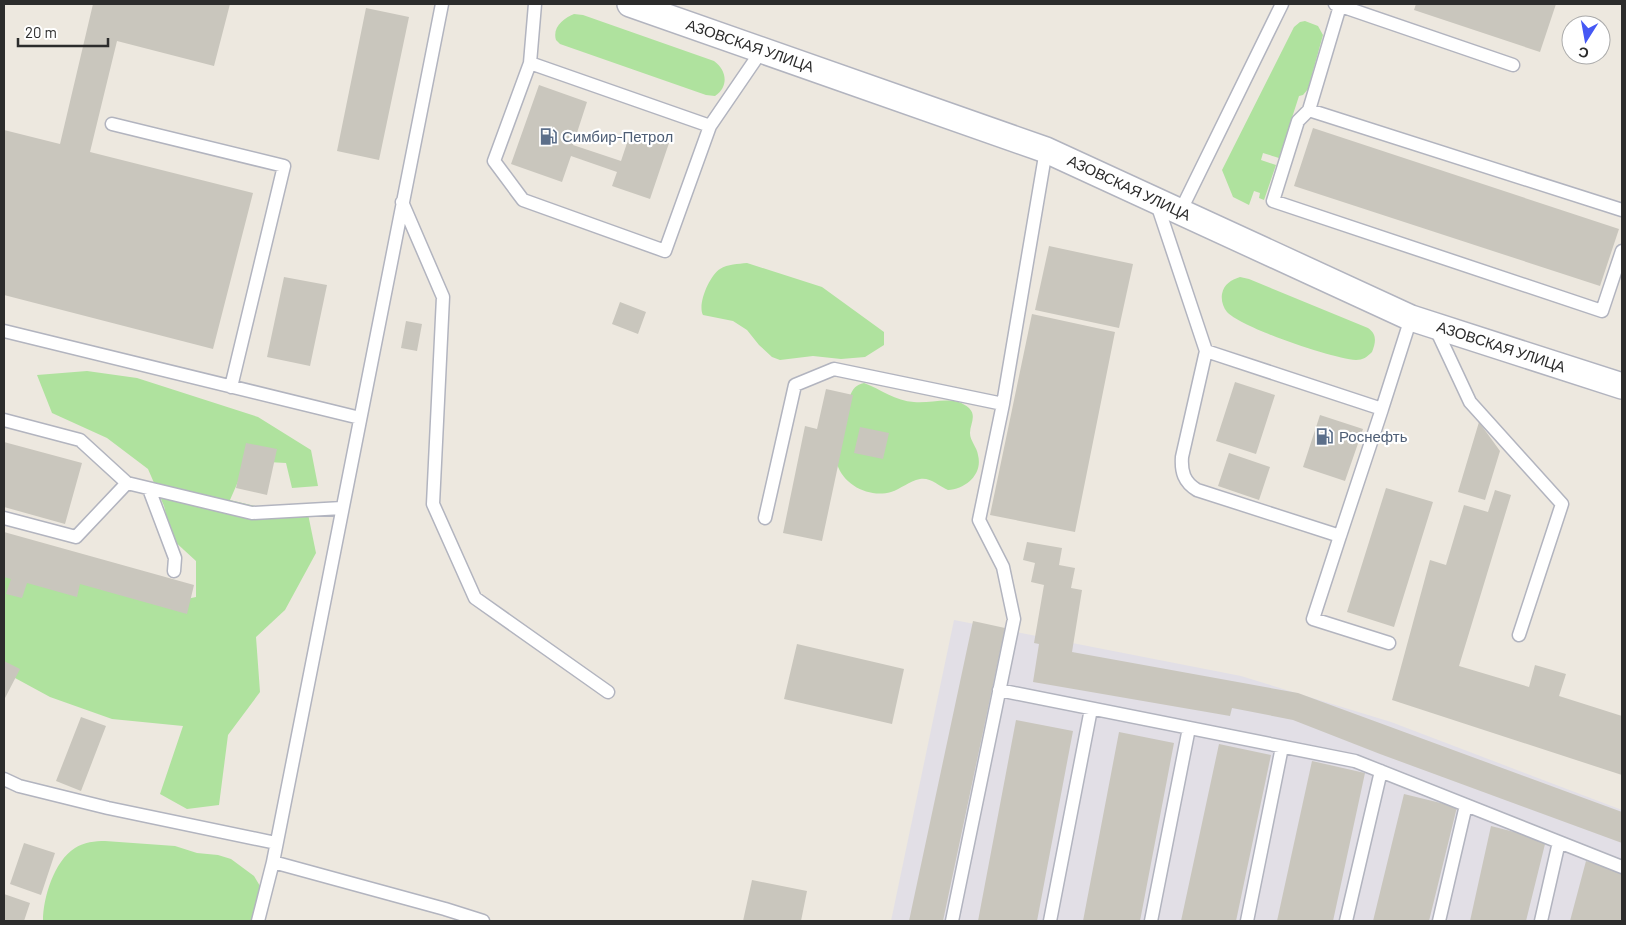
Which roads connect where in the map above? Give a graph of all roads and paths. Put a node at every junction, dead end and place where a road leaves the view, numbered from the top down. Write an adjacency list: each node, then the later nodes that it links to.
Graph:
1 (442, 4): 14 (lane)
2 (535, 4): 7 (lane)
3 (630, 4): 6 (street, АЗОВСКАЯ УЛИЦА)
4 (1282, 4): 16 (lane)
5 (1338, 5): 8 (lane); 9 (lane)
6 (762, 50): 11 (lane); 12 (street, АЗОВСКАЯ УЛИЦА)
7 (530, 63): 11 (lane); 11 (lane)
8 (1513, 65)
9 (1309, 110): 15 (lane); 17 (lane)
10 (112, 124): 22 (lane)
11 (710, 126)
12 (1046, 150): 13 (street, АЗОВСКАЯ УЛИЦА); 23 (lane)
13 (1156, 201): 16 (street, АЗОВСКАЯ УЛИЦА); 20 (lane)
14 (402, 202): 25 (lane); 37 (lane)
15 (1622, 210)
16 (1180, 212): 18 (street, АЗОВСКАЯ УЛИЦА)
17 (1622, 251)
18 (1423, 321): 21 (street, АЗОВСКАЯ УЛИЦА); 24 (lane); 34 (lane)
19 (4, 331): 22 (lane)
20 (1206, 351): 24 (lane); 32 (lane)
21 (1622, 386)
22 (231, 387): 25 (lane)
23 (1003, 404): 31 (lane); 36 (lane)
24 (1382, 409): 32 (lane)
25 (360, 418): 29 (lane)
26 (4, 420): 27 (lane)
27 (127, 483): 28 (lane); 30 (lane)
28 (150, 489): 29 (lane); 33 (lane)
29 (342, 508): 45 (lane)
30 (4, 518)
31 (765, 518)
32 (1340, 536): 35 (lane)
33 (174, 571)
34 (1519, 635)
35 (1389, 643)
36 (1000, 690): 38 (lane); 50 (lane)
37 (608, 692)
38 (1091, 709): 39 (lane); 51 (lane)
39 (1189, 728): 40 (lane); 52 (lane)
40 (1282, 747): 41 (lane); 53 (lane)
41 (1381, 771): 43 (lane); 54 (lane)
42 (4, 779): 45 (lane)
43 (1466, 805): 44 (lane); 55 (lane)
44 (1559, 842): 47 (lane); 56 (lane)
45 (276, 843): 46 (lane)
46 (272, 862): 48 (lane); 49 (lane)
47 (1622, 867)
48 (258, 921)
49 (483, 921)
50 (952, 921)
51 (1050, 921)
52 (1151, 921)
53 (1247, 921)
54 (1346, 921)
55 (1439, 921)
56 (1541, 921)

